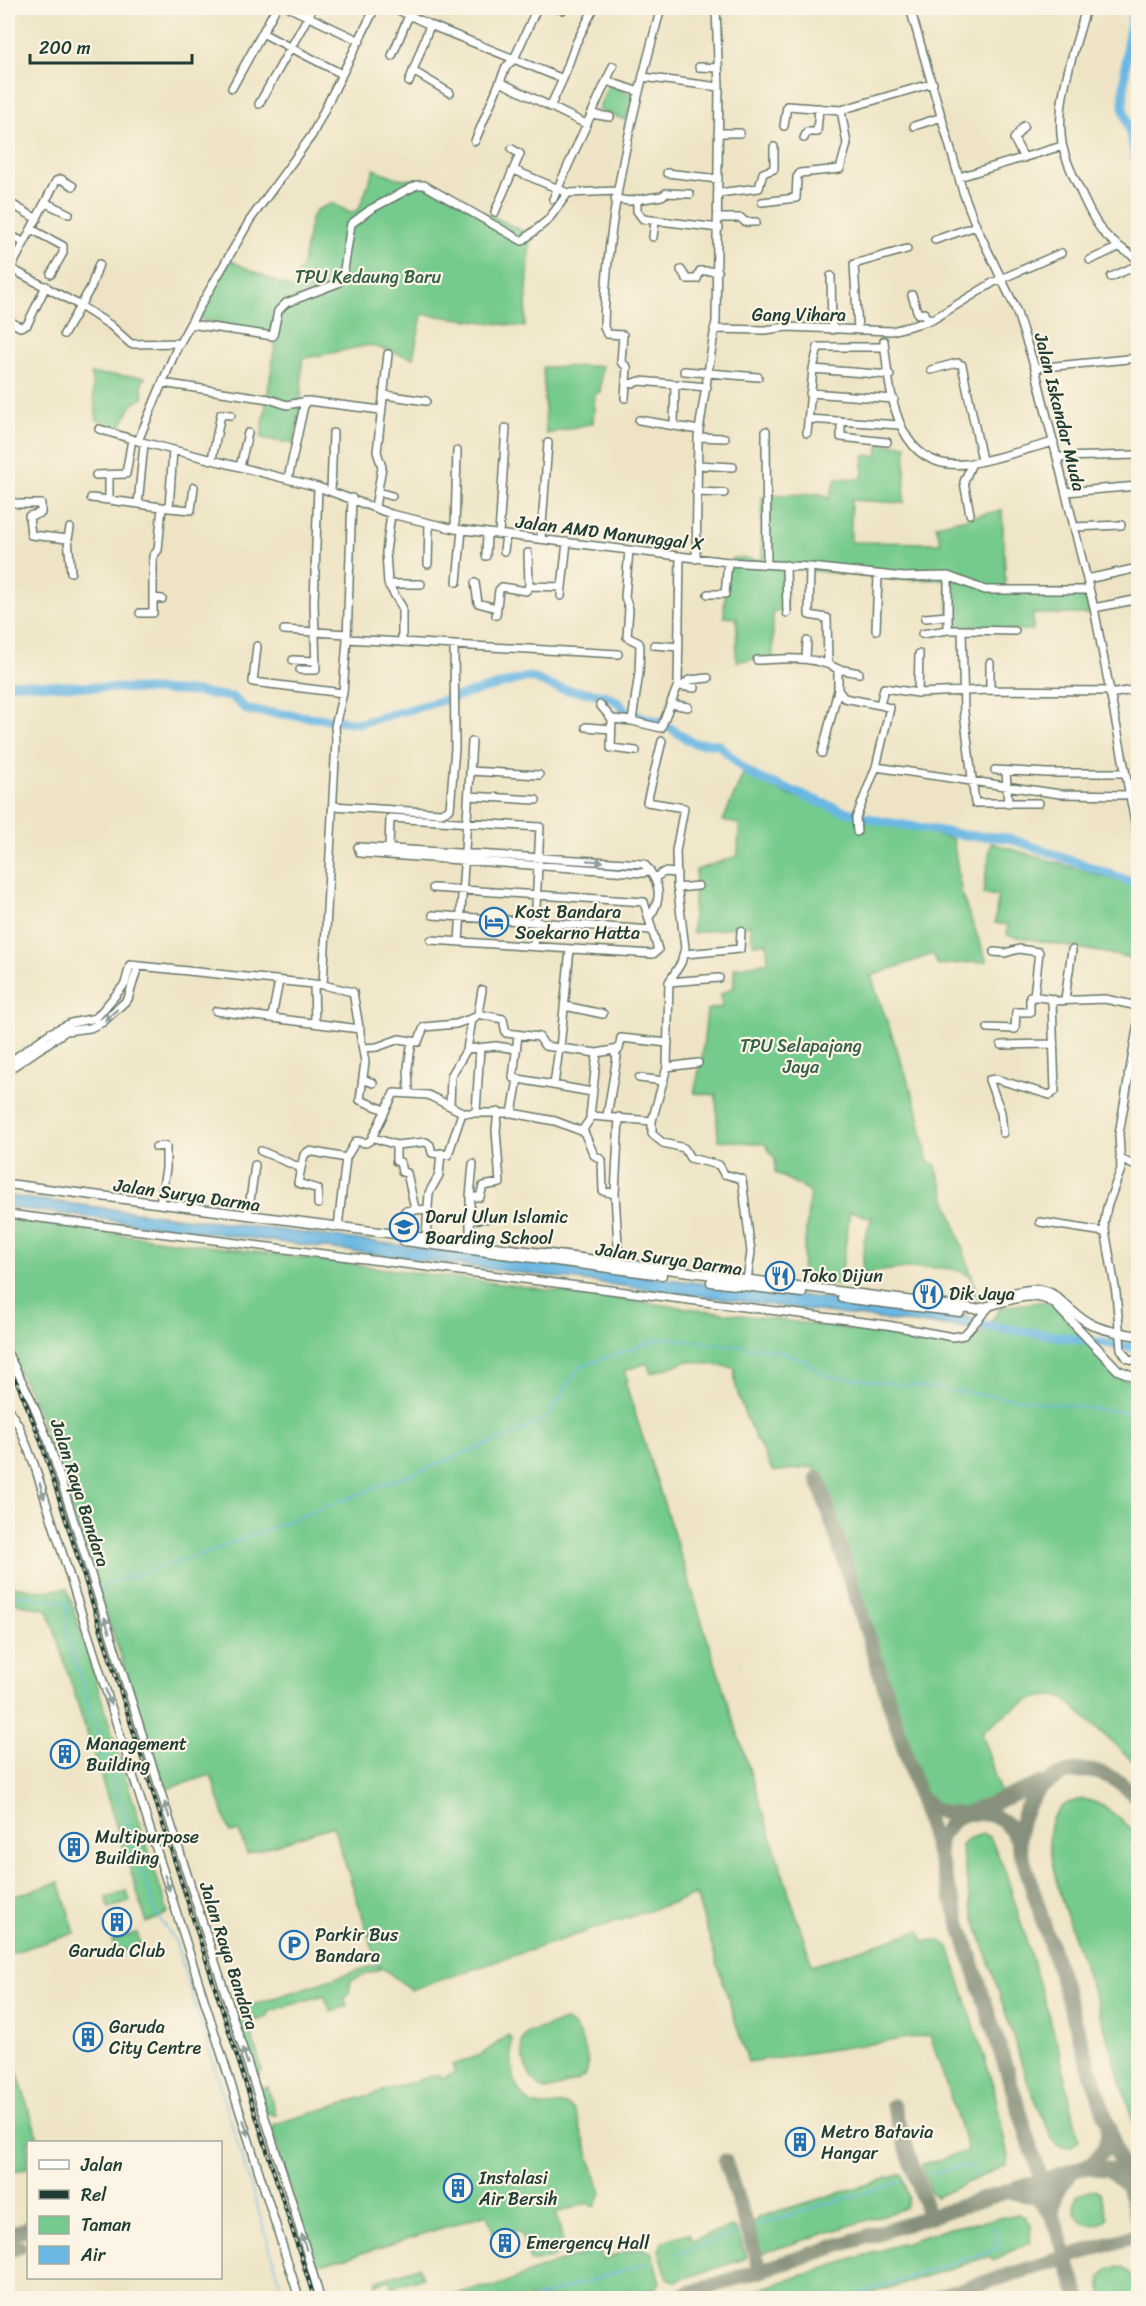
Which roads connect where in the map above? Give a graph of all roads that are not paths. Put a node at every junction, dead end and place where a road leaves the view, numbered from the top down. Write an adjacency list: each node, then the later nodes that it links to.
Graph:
1 (276, 8): 15 (street)
2 (290, 8): 13 (street)
3 (313, 8): 13 (street)
4 (375, 8): 16 (street)
5 (394, 8): 12 (street)
6 (537, 8): 19 (street)
7 (594, 8): 26 (street)
8 (662, 8): 25 (street)
9 (716, 8): 22 (street)
10 (910, 8): 30 (street, Jalan Iskandar Muda)
11 (1086, 8): 50 (street)
12 (410, 15): 14 (street); 18 (street)
13 (308, 16): 16 (street); 17 (street)
14 (430, 25): 19 (street); 23 (street)
15 (262, 33): 17 (street); 32 (street)
16 (360, 41): 24 (street)
17 (292, 48): 24 (street); 35 (street)
18 (392, 56)
19 (514, 59): 26 (street); 29 (street)
20 (613, 66): 27 (street)
21 (699, 67): 22 (street)
22 (718, 68): 31 (street)
23 (413, 71): 28 (street); 34 (street)
24 (342, 74): 101 (street)
25 (643, 77): 31 (street); 33 (street)
26 (563, 79): 36 (street)
27 (607, 81): 33 (street); 39 (street)
28 (409, 82)
29 (500, 82): 36 (street); 49 (street)
30 (933, 83): 38 (street); 41 (street, Jalan Iskandar Muda)
31 (718, 87): 46 (street)
32 (232, 88)
33 (639, 92): 63 (street)
34 (450, 93)
35 (259, 104)
36 (550, 107): 42 (street)
37 (819, 108): 38 (street); 43 (street); 48 (street)
38 (842, 110): 67 (street)
39 (591, 114): 40 (street); 42 (street)
40 (610, 117)
41 (942, 117): 44 (street); 56 (street, Jalan Iskandar Muda)
42 (586, 124): 59 (street)
43 (784, 126)
44 (914, 126)
45 (1024, 126): 53 (street)
46 (718, 133): 47 (street); 57 (street)
47 (740, 133)
48 (804, 138)
49 (475, 141)
50 (1062, 146): 53 (street); 82 (street)
51 (774, 147): 61 (street)
52 (512, 149): 54 (street)
53 (1024, 158): 56 (street)
54 (514, 170): 59 (street); 69 (street)
55 (667, 173): 57 (street)
56 (959, 177): 75 (street, Jalan Iskandar Muda)
57 (718, 179): 61 (street)
58 (73, 186): 68 (street)
59 (557, 189): 60 (street); 64 (street)
60 (568, 193): 63 (street); 101 (street)
61 (718, 193): 71 (street)
62 (690, 194): 65 (street)
63 (616, 195): 65 (street); 117 (street)
64 (553, 199)
65 (637, 199): 73 (street)
66 (8, 202): 72 (street)
67 (762, 202)
68 (46, 203): 70 (street); 72 (street)
69 (495, 212)
70 (69, 214)
71 (719, 218): 74 (street); 76 (street)
72 (37, 219): 77 (street)
73 (655, 222): 76 (street); 79 (street)
74 (756, 222)
75 (976, 226): 80 (street); 93 (street, Jalan Iskandar Muda)
76 (719, 228): 91 (street)
77 (31, 229): 81 (street); 92 (street)
78 (8, 234): 81 (street)
79 (653, 237)
80 (935, 240)
81 (23, 242): 89 (street)
82 (1119, 247): 85 (street); 86 (street)
83 (907, 249): 103 (street)
84 (1061, 253): 93 (street, Gang Vihara)
85 (1138, 259)
86 (1090, 260)
87 (99, 264): 98 (street)
88 (1138, 265): 95 (street)
89 (8, 270): 96 (street)
90 (681, 270): 91 (street)
91 (718, 271): 102 (street)
92 (51, 274)
93 (1000, 275): 99 (street, Gang Vihara); 109 (street, Jalan Iskandar Muda)
94 (831, 276): 104 (street)
95 (1111, 277)
96 (46, 286): 98 (street); 100 (street)
97 (912, 295): 99 (street)
98 (79, 305): 105 (street); 106 (street)
99 (931, 319): 103 (street, Gang Vihara)
100 (8, 320)
101 (190, 324): 106 (street)
102 (715, 326): 104 (street, Gang Vihara); 113 (street)
103 (858, 329): 104 (street, Gang Vihara)
104 (832, 330)
105 (64, 334)
106 (180, 343): 116 (street)
107 (388, 354): 121 (street)
108 (1138, 358): 109 (street)
109 (1035, 368): 143 (street, Jalan Iskandar Muda)
110 (813, 369): 114 (street); 114 (street); 120 (street)
111 (931, 370): 150 (street)
112 (684, 371): 113 (street)
113 (708, 373): 115 (street); 119 (street)
114 (890, 375): 123 (street)
115 (758, 377)
116 (162, 383): 125 (street); 141 (street)
117 (626, 385): 118 (street); 122 (street)
118 (675, 385): 119 (street); 132 (street)
119 (707, 387): 139 (street)
120 (810, 393): 123 (street); 128 (street)
121 (385, 395): 124 (street); 126 (street)
122 (625, 398)
123 (894, 399): 131 (street)
124 (426, 400)
125 (305, 401): 126 (street); 157 (street)
126 (381, 410): 162 (street)
127 (231, 415): 149 (street)
128 (808, 419): 130 (street); 138 (street)
129 (639, 420): 132 (street)
130 (841, 421): 131 (street); 142 (street)
131 (898, 425): 151 (street)
132 (674, 426): 139 (street)
133 (506, 428): 182 (street)
134 (99, 429): 141 (street, Jalan AMD Manunggal X)
135 (766, 431): 194 (street)
136 (248, 433): 154 (street)
137 (333, 433): 161 (street)
138 (807, 433)
139 (699, 434): 140 (street); 152 (street)
140 (725, 438)
141 (138, 441): 145 (street, Jalan AMD Manunggal X); 156 (street); 171 (street)
142 (887, 442)
143 (1054, 442): 148 (street, Jalan Iskandar Muda); 150 (street)
144 (548, 443): 184 (street)
145 (173, 450): 149 (street, Jalan AMD Manunggal X); 173 (street)
146 (457, 451): 180 (street)
147 (1138, 455): 148 (street)
148 (1058, 456): 164 (street, Jalan Iskandar Muda)
149 (212, 459): 154 (street, Jalan AMD Manunggal X)
150 (982, 460): 151 (street)
151 (972, 463): 175 (street)
152 (696, 465): 153 (street); 163 (street)
153 (733, 466)
154 (240, 467): 157 (street, Jalan AMD Manunggal X)
155 (96, 475): 156 (street)
156 (109, 476): 169 (street)
157 (288, 479): 160 (street, Jalan AMD Manunggal X)
158 (1138, 486): 164 (street)
159 (194, 487): 173 (street)
160 (318, 487): 161 (street, Jalan AMD Manunggal X); 224 (street)
161 (331, 491): 168 (street, Jalan AMD Manunggal X)
162 (378, 492): 166 (street); 172 (street)
163 (696, 492): 165 (street); 191 (street)
164 (1066, 492): 178 (street, Jalan Iskandar Muda)
165 (724, 494)
166 (392, 496)
167 (91, 498): 169 (street)
168 (352, 498): 172 (street, Jalan AMD Manunggal X); 226 (street)
169 (109, 500): 171 (street)
170 (8, 501): 183 (street)
171 (138, 504): 173 (street)
172 (375, 507): 174 (street, Jalan AMD Manunggal X)
173 (166, 508): 211 (street)
174 (391, 514): 176 (street, Jalan AMD Manunggal X); 204 (street)
175 (970, 514)
176 (429, 524): 180 (street, Jalan AMD Manunggal X); 193 (street)
177 (1121, 525): 178 (street)
178 (1074, 527): 201 (street, Jalan Iskandar Muda)
179 (70, 528): 183 (street)
180 (459, 530): 181 (street, Jalan AMD Manunggal X); 202 (street)
181 (487, 533): 182 (street, Jalan AMD Manunggal X); 189 (street)
182 (503, 534): 184 (street, Jalan AMD Manunggal X); 187 (street)
183 (68, 538): 198 (street)
184 (541, 539): 185 (street, Jalan AMD Manunggal X)
185 (567, 543): 186 (street, Jalan AMD Manunggal X); 207 (street)
186 (629, 550): 190 (street, Jalan AMD Manunggal X); 258 (street)
187 (504, 551)
188 (528, 553): 206 (street)
189 (486, 556)
190 (680, 556): 191 (street, Jalan AMD Manunggal X); 232 (street)
191 (696, 558): 192 (street, Jalan AMD Manunggal X)
192 (728, 562): 194 (street, Jalan AMD Manunggal X); 209 (street)
193 (428, 564)
194 (767, 564): 195 (street, Jalan AMD Manunggal X)
195 (786, 565): 196 (street, Jalan AMD Manunggal X); 216 (street)
196 (810, 567): 199 (street, Jalan AMD Manunggal X); 239 (street)
197 (1138, 568): 201 (street)
198 (71, 572)
199 (878, 575): 200 (street, Jalan AMD Manunggal X); 220 (street)
200 (948, 576): 208 (street, Jalan AMD Manunggal X); 217 (street)
201 (1087, 579): 208 (street, Jalan Iskandar Muda)
202 (457, 582)
203 (475, 583): 206 (street)
204 (388, 584): 205 (street); 227 (street)
205 (421, 584)
206 (529, 586): 207 (street)
207 (562, 587): 210 (street)
208 (1089, 590): 214 (street, Jalan Iskandar Muda)
209 (708, 594)
210 (561, 596)
211 (153, 598): 212 (street); 215 (street)
212 (162, 599)
213 (1134, 600): 214 (street)
214 (1094, 608): 251 (street, Jalan Iskandar Muda)
215 (140, 613)
216 (787, 613)
217 (947, 616): 218 (street); 221 (street)
218 (925, 618)
219 (284, 630): 224 (street)
220 (876, 630)
221 (948, 630): 222 (street); 225 (street)
222 (962, 630): 223 (street); 250 (street)
223 (1016, 631)
224 (313, 633): 226 (street); 238 (street)
225 (922, 633)
226 (346, 637): 227 (street); 252 (street)
227 (402, 640): 229 (street)
228 (807, 641): 235 (street)
229 (454, 645): 233 (street); 279 (street)
230 (654, 645): 232 (street)
231 (257, 646): 252 (street)
232 (679, 647): 245 (street)
233 (618, 654)
234 (919, 654): 253 (street)
235 (806, 658): 237 (street); 239 (street)
236 (293, 660): 238 (street)
237 (757, 660)
238 (316, 661): 242 (street)
239 (828, 663): 241 (street)
240 (990, 663): 249 (street)
241 (838, 669): 243 (street); 248 (street)
242 (300, 670)
243 (860, 673)
244 (708, 678): 245 (street)
245 (680, 686): 246 (street); 254 (street)
246 (695, 688)
247 (1138, 689): 251 (street)
248 (838, 690): 256 (street); 265 (street)
249 (990, 690): 250 (street); 251 (street)
250 (963, 691): 253 (street); 272 (street)
251 (1110, 692): 270 (street, Jalan Iskandar Muda)
252 (343, 693): 279 (street)
253 (918, 693): 256 (street)
254 (671, 704): 257 (street); 258 (street)
255 (600, 705): 259 (street)
256 (880, 705): 266 (street)
257 (688, 707)
258 (633, 717): 259 (street)
259 (612, 719): 261 (street)
260 (586, 727): 261 (street)
261 (611, 729): 264 (street)
262 (662, 741): 286 (street)
263 (472, 742): 268 (street)
264 (636, 751)
265 (822, 753)
266 (876, 767): 272 (street); 281 (street)
267 (995, 770): 269 (street)
268 (470, 771): 271 (street); 275 (street)
269 (1006, 771): 270 (street); 273 (street)
270 (1124, 772): 274 (street, Jalan Iskandar Muda)
271 (539, 775)
272 (974, 783): 273 (street); 278 (street)
273 (1006, 784): 274 (street); 278 (street)
274 (1129, 795): 282 (street, Jalan Iskandar Muda)
275 (469, 796): 276 (street); 280 (street)
276 (536, 800)
277 (1039, 803): 278 (street)
278 (1008, 804)
279 (333, 806): 311 (street)
280 (467, 822): 283 (street); 284 (street); 285 (street)
281 (857, 832)
282 (1138, 838)
283 (389, 848): 284 (street); 284 (street)
284 (464, 856): 285 (street); 291 (street)
285 (539, 861): 287 (street); 292 (street)
286 (677, 873): 287 (street); 290 (street)
287 (656, 877): 294 (street)
288 (698, 886): 290 (street)
289 (433, 888): 291 (street)
290 (677, 888): 305 (street)
291 (462, 890): 292 (street); 295 (street)
292 (537, 895): 294 (street); 296 (street)
293 (433, 915): 295 (street)
294 (650, 916): 297 (street)
295 (460, 917): 296 (street); 300 (street)
296 (536, 922): 297 (street); 301 (street)
297 (652, 930): 302 (street)
298 (741, 931): 305 (street)
299 (431, 940): 300 (street)
300 (459, 942): 301 (street)
301 (534, 946): 302 (street)
302 (570, 949): 316 (street)
303 (1072, 950): 315 (street)
304 (994, 952): 313 (street)
305 (685, 954): 309 (street)
306 (134, 966): 308 (street); 339 (street); 341 (street, one-way to 341)
307 (719, 978): 309 (street)
308 (279, 981): 310 (street); 321 (street)
309 (669, 982): 328 (street)
310 (314, 985): 311 (street); 322 (street)
311 (323, 985): 325 (street)
312 (482, 990): 320 (street)
313 (1034, 996): 314 (street); 324 (street)
314 (1053, 999): 315 (street); 329 (street)
315 (1065, 999): 317 (street)
316 (565, 1006): 319 (street); 333 (street)
317 (1138, 1006)
318 (216, 1011): 321 (street)
319 (603, 1014)
320 (476, 1016): 326 (street); 327 (street); 334 (street)
321 (272, 1017): 322 (street)
322 (315, 1023): 325 (street)
323 (1138, 1023): 342 (street)
324 (988, 1028)
325 (360, 1029): 331 (street)
326 (518, 1035): 333 (street); 335 (street)
327 (412, 1041): 331 (street); 351 (street)
328 (668, 1043): 336 (street); 340 (street)
329 (1053, 1044): 330 (street); 363 (street)
330 (1001, 1045)
331 (364, 1048): 344 (street)
332 (480, 1048): 334 (street); 335 (street); 354 (street)
333 (559, 1048): 337 (street); 349 (street)
334 (467, 1049): 352 (street)
335 (516, 1049): 346 (street)
336 (619, 1049): 337 (street); 359 (street)
337 (597, 1053): 350 (street)
338 (698, 1063): 340 (street)
339 (8, 1064)
340 (667, 1067): 347 (street)
341 (8, 1070)
342 (1128, 1075): 343 (street); 370 (street)
343 (1138, 1077)
344 (363, 1078): 348 (street); 353 (street)
345 (639, 1078): 347 (street)
346 (518, 1079): 349 (street); 357 (street)
347 (664, 1081): 361 (street)
348 (373, 1083)
349 (554, 1085): 350 (street)
350 (592, 1092): 358 (street)
351 (409, 1094): 352 (street); 353 (street)
352 (450, 1106): 356 (street)
353 (385, 1110): 364 (street)
354 (476, 1112): 355 (street); 356 (street)
355 (498, 1112): 357 (street); 377 (street)
356 (462, 1113): 368 (street)
357 (512, 1113): 362 (street)
358 (590, 1116): 359 (street); 362 (street)
359 (607, 1116): 360 (street)
360 (619, 1117): 361 (street); 376 (street)
361 (652, 1121): 393 (street)
362 (582, 1131): 376 (street)
363 (1002, 1133)
364 (372, 1137): 365 (street); 369 (street)
365 (396, 1145): 368 (street); 380 (street)
366 (156, 1147): 378 (street)
367 (261, 1151): 374 (street)
368 (441, 1153): 381 (street)
369 (346, 1158): 374 (street); 387 (street)
370 (1120, 1159): 373 (street); 388 (street)
371 (473, 1164): 377 (street)
372 (255, 1165): 383 (street)
373 (1138, 1167)
374 (302, 1168): 379 (street)
375 (8, 1186): 378 (main road, Jalan Surya Darma); 391 (main road, Jalan Surya Darma)
376 (615, 1194): 392 (street)
377 (470, 1197): 385 (street)
378 (160, 1203): 383 (main road, Jalan Surya Darma)
379 (318, 1204)
380 (415, 1209): 381 (street); 389 (street)
381 (427, 1209): 390 (street)
382 (8, 1214): 394 (street)
383 (248, 1215): 387 (main road, Jalan Surya Darma)
384 (490, 1218): 385 (street)
385 (470, 1220): 391 (street)
386 (1040, 1222): 388 (street)
387 (338, 1227): 389 (main road, Jalan Surya Darma)
388 (1104, 1232): 396 (street)
389 (400, 1234): 390 (main road, Jalan Surya Darma)
390 (426, 1238): 391 (main road, Jalan Surya Darma)
391 (470, 1246): 392 (main road, Jalan Surya Darma); 395 (main road, Jalan Surya Darma)
392 (619, 1263): 393 (main road, Jalan Surya Darma)
393 (747, 1280): 395 (main road, Jalan Surya Darma)
394 (992, 1304): 395 (main road); 400 (main road)
395 (969, 1308): 396 (main road, Jalan Surya Darma)
396 (1120, 1336): 397 (main road, Jalan Surya Darma); 399 (street)
397 (1138, 1336)
398 (8, 1354): 403 (street, Jalan Raya Bandara, one-way to 398)
399 (1138, 1362)
400 (1138, 1378)
401 (8, 1408): 402 (street, Jalan Raya Bandara, one-way to 402)
402 (299, 2298)
403 (320, 2298)

